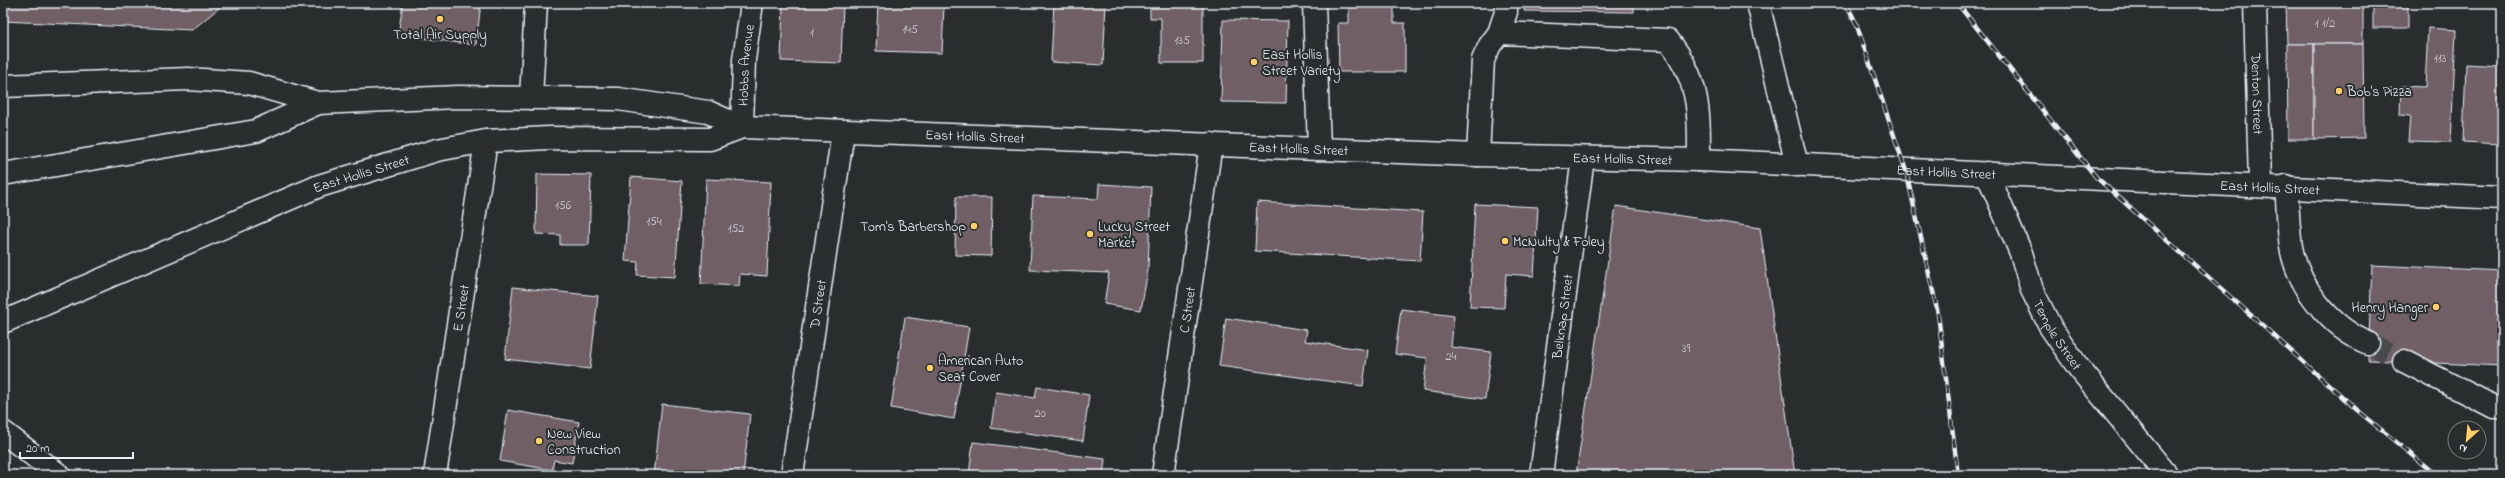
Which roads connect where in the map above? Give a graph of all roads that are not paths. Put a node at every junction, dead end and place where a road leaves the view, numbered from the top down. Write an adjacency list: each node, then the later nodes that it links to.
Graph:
1 (536, 3): 9 (main road)
2 (752, 3): 11 (main road, Hobbs Avenue)
3 (1314, 3): 15 (main road)
4 (1506, 3): 7 (main road)
5 (1758, 3): 19 (main road)
6 (2255, 3): 22 (main road, Denton Street)
7 (1499, 33): 16 (main road); 18 (main road)
8 (3, 86): 10 (main road, East Hollis Street)
9 (531, 98): 10 (main road, East Hollis Street); 11 (main road, East Hollis Street)
10 (318, 102): 21 (main road, East Hollis Street)
11 (742, 127): 12 (main road, East Hollis Street); 13 (main road, East Hollis Street)
12 (844, 132): 14 (main road, East Hollis Street); 33 (main road, D Street)
13 (486, 141): 25 (main road, East Hollis Street); 32 (main road, E Street)
14 (1211, 144): 15 (main road, East Hollis Street); 34 (main road, C Street)
15 (1320, 149): 16 (main road, East Hollis Street)
16 (1478, 155): 17 (main road, East Hollis Street)
17 (1583, 158): 18 (main road, East Hollis Street); 35 (main road, Belknap Street)
18 (1699, 160): 19 (main road, East Hollis Street)
19 (1797, 165): 20 (main road, East Hollis Street)
20 (1987, 173): 22 (main road, East Hollis Street); 30 (main road, Temple Street)
21 (3, 174)
22 (2260, 184): 23 (main road, East Hollis Street)
23 (2286, 186): 24 (main road, East Hollis Street); 26 (main road)
24 (2502, 198)
25 (3, 322)
26 (2368, 343)
27 (2404, 361): 28 (main road)
28 (2502, 407)
29 (3, 432): 31 (main road)
30 (2156, 471)
31 (59, 475)
32 (435, 475)
33 (792, 475)
34 (1163, 475)
35 (1541, 475)

